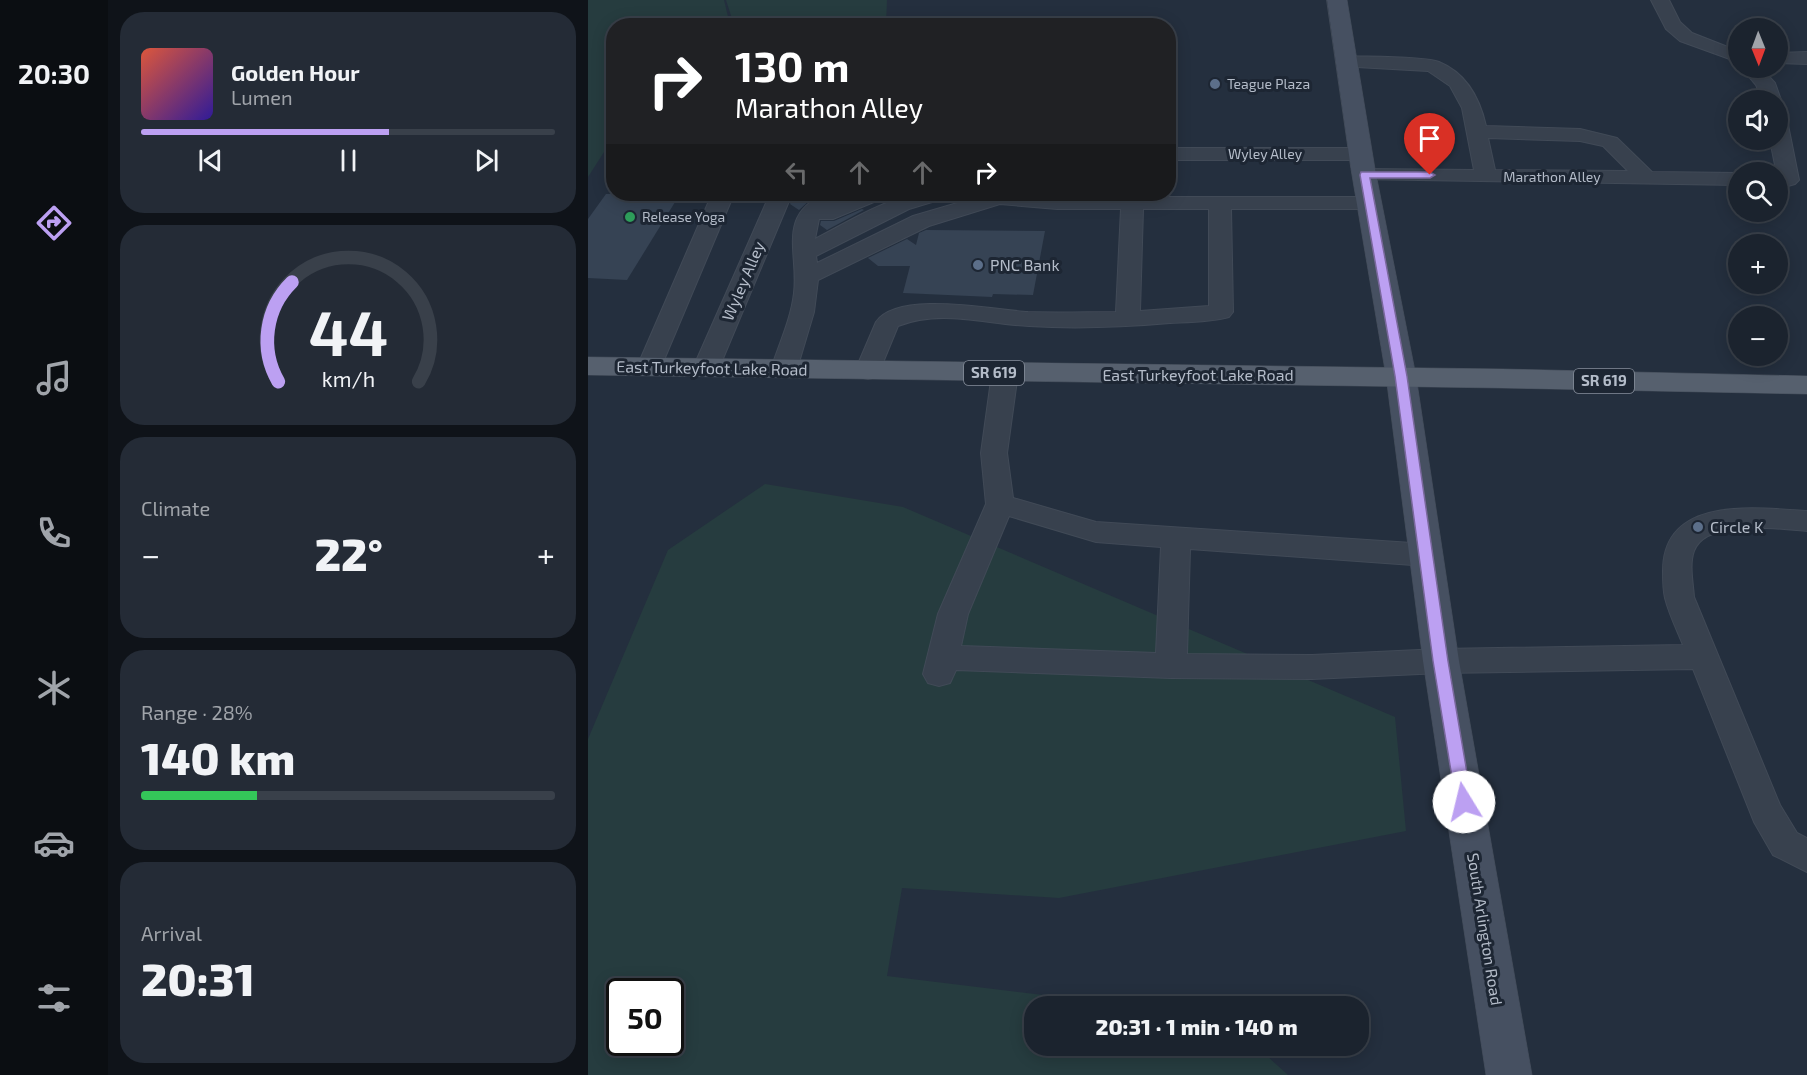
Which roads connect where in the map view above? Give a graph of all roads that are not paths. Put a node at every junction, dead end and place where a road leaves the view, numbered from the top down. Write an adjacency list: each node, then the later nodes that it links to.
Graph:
1 (1337, 0): 6 (main road, South Arlington Road)
2 (1660, 0): 3 (lane)
3 (1728, 53)
4 (1788, 58): 5 (lane)
5 (1807, 58)
6 (1346, 62): 7 (lane); 11 (main road, South Arlington Road)
7 (1477, 132): 10 (lane); 12 (lane)
8 (1784, 150): 14 (lane)
9 (1176, 155): 11 (lane, Wyley Alley)
10 (1486, 176): 11 (lane, Marathon Alley); 12 (lane, Marathon Alley)
11 (1365, 177): 25 (lane); 34 (main road, South Arlington Road)
12 (1645, 177): 13 (lane, Marathon Alley)
13 (1728, 179)
14 (1791, 180)
15 (720, 201): 29 (lane)
16 (778, 201): 30 (lane, Wyley Alley)
17 (825, 201): 26 (lane)
18 (865, 201): 26 (lane)
19 (883, 201): 26 (lane)
20 (911, 201): 26 (lane)
21 (946, 201): 26 (lane)
22 (986, 201): 26 (lane)
23 (1033, 201): 24 (lane)
24 (1132, 203): 25 (lane); 27 (lane)
25 (1220, 204): 27 (lane)
26 (804, 252): 31 (lane)
27 (1128, 319): 32 (lane)
28 (588, 366): 29 (main road, East Turkeyfoot Lake Road / SR 619)
29 (649, 367): 30 (main road, East Turkeyfoot Lake Road / SR 619)
30 (706, 368): 31 (main road, East Turkeyfoot Lake Road / SR 619)
31 (784, 369): 32 (main road, East Turkeyfoot Lake Road / SR 619)
32 (868, 371): 33 (main road, East Turkeyfoot Lake Road / SR 619)
33 (1005, 373): 34 (main road, East Turkeyfoot Lake Road / SR 619); 36 (lane)
34 (1401, 376): 35 (main road, East Turkeyfoot Lake Road / SR 619); 39 (main road, South Arlington Road)
35 (1807, 385)
36 (1000, 504): 38 (lane); 42 (lane)
37 (1807, 521): 40 (lane)
38 (1176, 537): 39 (lane); 42 (lane)
39 (1427, 555): 41 (main road, South Arlington Road)
40 (1704, 657): 41 (lane); 43 (lane)
41 (1441, 661): 42 (lane); 44 (main road, South Arlington Road)
42 (1171, 666)
43 (1807, 856)
44 (1509, 1075)

